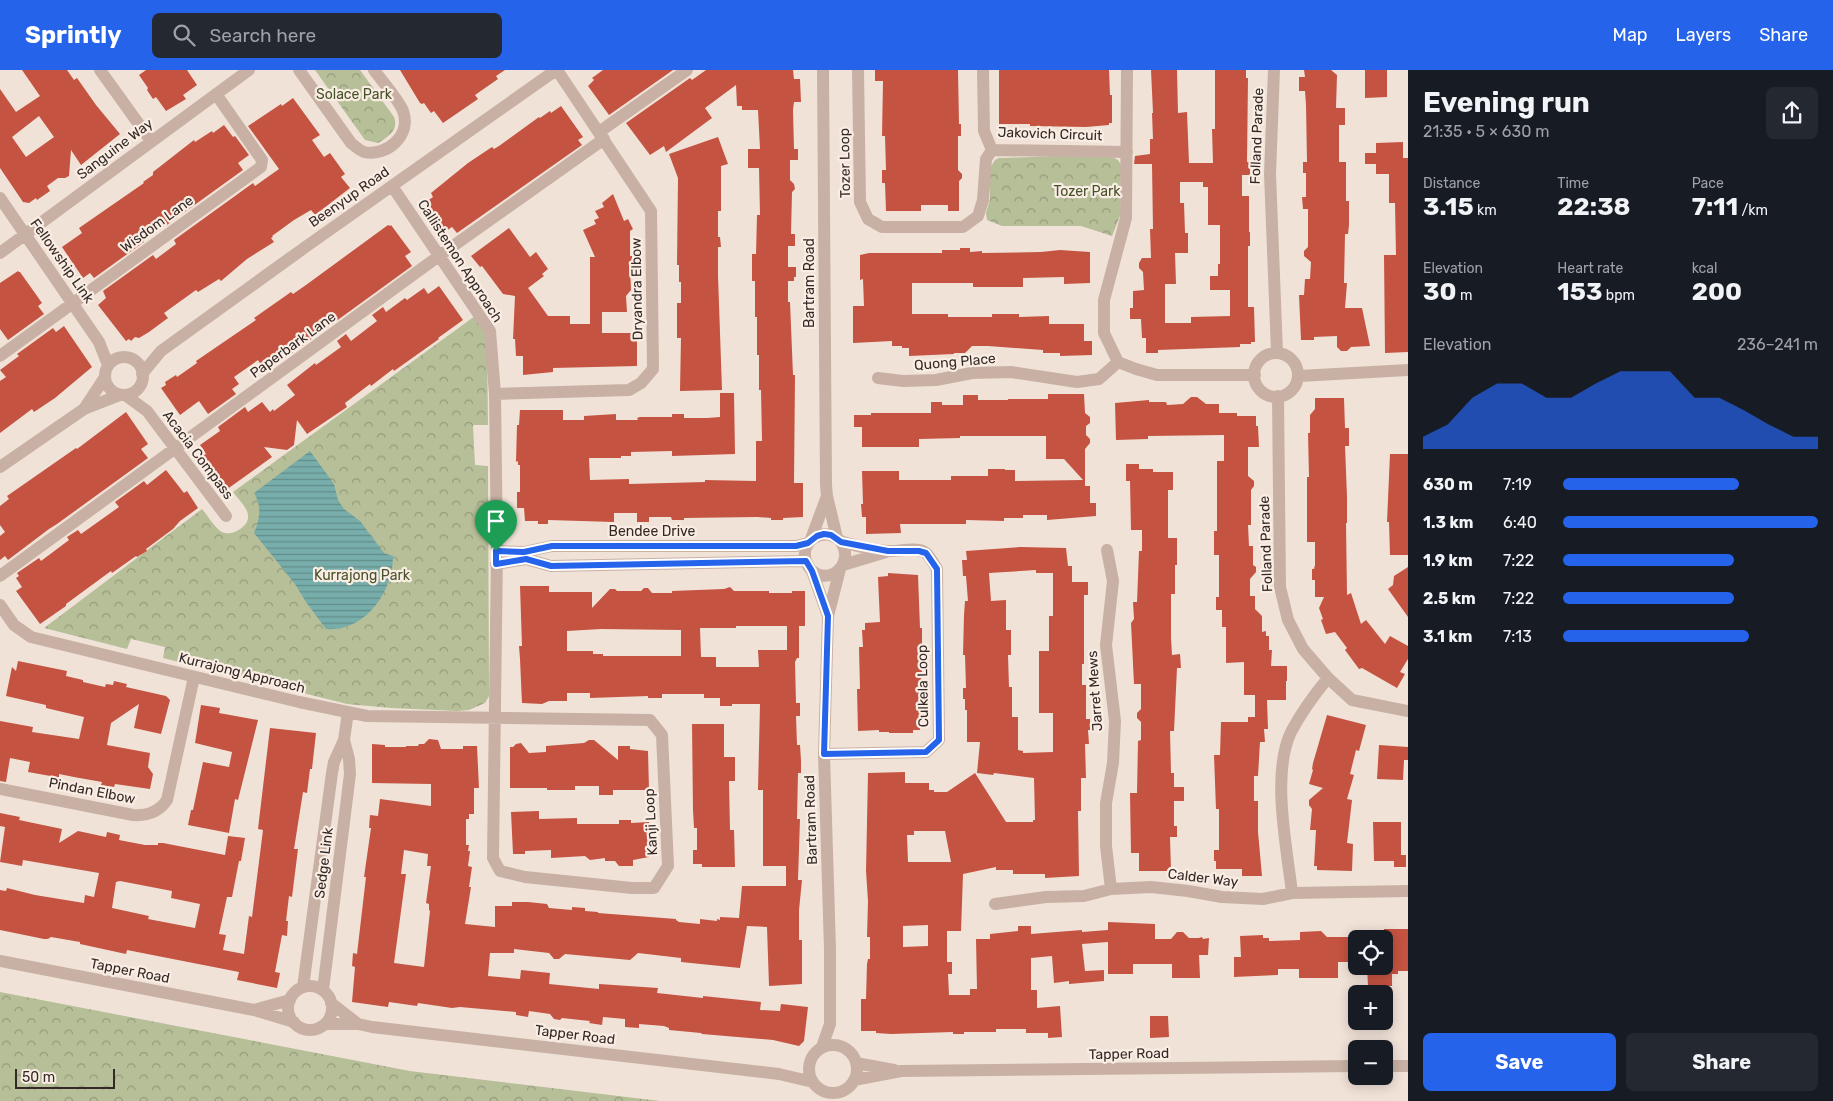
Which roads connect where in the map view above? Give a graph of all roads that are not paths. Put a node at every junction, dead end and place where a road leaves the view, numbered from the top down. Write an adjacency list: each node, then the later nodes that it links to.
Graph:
1 (100, 70): 14 (street)
2 (249, 70): 12 (street, Sanguine Way)
3 (299, 70): 4 (street)
4 (374, 70)
5 (556, 70): 13 (street, Dryandra Elbow); 17 (street, Beenyup Road)
6 (687, 70): 13 (street, Paperbark Lane)
7 (822, 70): 42 (street, Bartram Road)
8 (858, 70): 15 (street, Tozer Loop)
9 (984, 70): 15 (street, Jakovich Circuit)
10 (1127, 70): 16 (street)
11 (1274, 70): 25 (street, Folland Parade)
12 (216, 94): 14 (street, Sanguine Way); 22 (street, Wisdom Lane)
13 (601, 136): 21 (street, Paperbark Lane); 35 (street, Dryandra Elbow)
14 (151, 141): 19 (street, Sanguine Way)
15 (992, 150): 16 (street, Jakovich Circuit)
16 (1127, 152): 28 (street)
17 (392, 186): 21 (street, Callistemon Approach); 24 (street, Beenyup Road)
18 (0, 198): 19 (street, Fellowship Link)
19 (26, 234): 20 (street, Sanguine Way); 22 (street, Fellowship Link)
20 (0, 253)
21 (439, 256): 35 (street, Callistemon Approach); 40 (street, Paperbark Lane)
22 (73, 303): 23 (street, Fellowship Link); 26 (street, Wisdom Lane)
23 (100, 342): 27 (street, Fellowship Link); 30 (street, Fellowship Link)
24 (161, 351): 27 (street, Beenyup Road); 34 (street, Beenyup Road)
25 (1277, 352): 31 (street); 32 (street)
26 (0, 356)
27 (127, 359): 30 (street, Beenyup Road); 34 (street)
28 (1118, 362): 31 (street); 33 (street, Quong Place)
29 (1408, 370): 32 (street)
30 (107, 371): 36 (street); 38 (street, Beenyup Road)
31 (1255, 375): 37 (street)
32 (1299, 376): 37 (street)
33 (878, 378)
34 (141, 380): 36 (street, Beenyup Road); 39 (street, Acacia Compass)
35 (495, 394): 47 (street, Callistemon Approach)
36 (122, 395): 38 (street, Beenyup Road); 39 (street, Acacia Compass)
37 (1278, 396): 56 (street, Folland Parade)
38 (84, 409): 41 (street, Beenyup Road)
39 (147, 412): 40 (street, Acacia Compass)
40 (176, 449): 43 (street, Acacia Compass); 52 (street, Paperbark Lane)
41 (0, 467)
42 (827, 496): 44 (street, Bartram Road); 45 (street, Bartram Road)
43 (226, 516)
44 (839, 540): 45 (street); 48 (street, Culkela Loop); 51 (street)
45 (810, 541): 47 (street, Bendee Drive); 50 (street)
46 (1107, 550): 63 (street, Jarret Mews)
47 (496, 551): 49 (street, Callistemon Approach)
48 (888, 551): 51 (street, Culkela Loop); 61 (street, Culkela Loop)
49 (496, 564): 50 (street); 59 (street, Callistemon Approach)
50 (809, 566): 51 (street); 54 (street, Bartram Road)
51 (841, 567): 54 (street, Bartram Road)
52 (0, 576)
53 (0, 605): 55 (street, Kurrajong Approach)
54 (828, 616): 61 (street, Bartram Road)
55 (194, 676): 58 (street, Kurrajong Approach); 62 (street, Pindan Elbow)
56 (1328, 678): 57 (street, Folland Parade); 65 (street)
57 (1408, 711)
58 (348, 712): 59 (street, Kurrajong Approach); 60 (street, Sedge Link)
59 (494, 717): 59 (street, Kanji Loop)
60 (344, 740): 68 (street, Sedge Link); 69 (street, Sedge Link)
61 (824, 754): 76 (street, Bartram Road)
62 (0, 789)
63 (1112, 889): 65 (street, Calder Way); 66 (street, Calder Way)
64 (1408, 891): 65 (street, Calder Way)
65 (1292, 893)
66 (995, 904)
67 (0, 961): 72 (street, Tapper Road)
68 (302, 987): 69 (street); 70 (street)
69 (322, 990): 71 (street)
70 (290, 1000): 72 (street, Tapper Road); 73 (street)
71 (331, 1003): 74 (street); 75 (street, Tapper Road)
72 (254, 1010): 73 (street, Tapper Road)
73 (294, 1022): 74 (street)
74 (325, 1024): 75 (street, Tapper Road)
75 (358, 1024): 85 (street, Tapper Road)
76 (830, 1024): 77 (street, Bartram Road); 78 (street, Bartram Road)
77 (839, 1045): 78 (street); 79 (street)
78 (822, 1047): 83 (street)
79 (856, 1063): 84 (street, Tapper Road); 86 (street)
80 (1348, 1066): 84 (street, Tapper Road)
81 (1393, 1066): 82 (street)
82 (1408, 1066)
83 (809, 1067): 85 (street); 87 (street)
84 (901, 1071): 86 (street, Tapper Road)
85 (789, 1076): 87 (street, Tapper Road)
86 (854, 1080): 88 (street)
87 (813, 1082): 88 (street)
88 (831, 1097)

